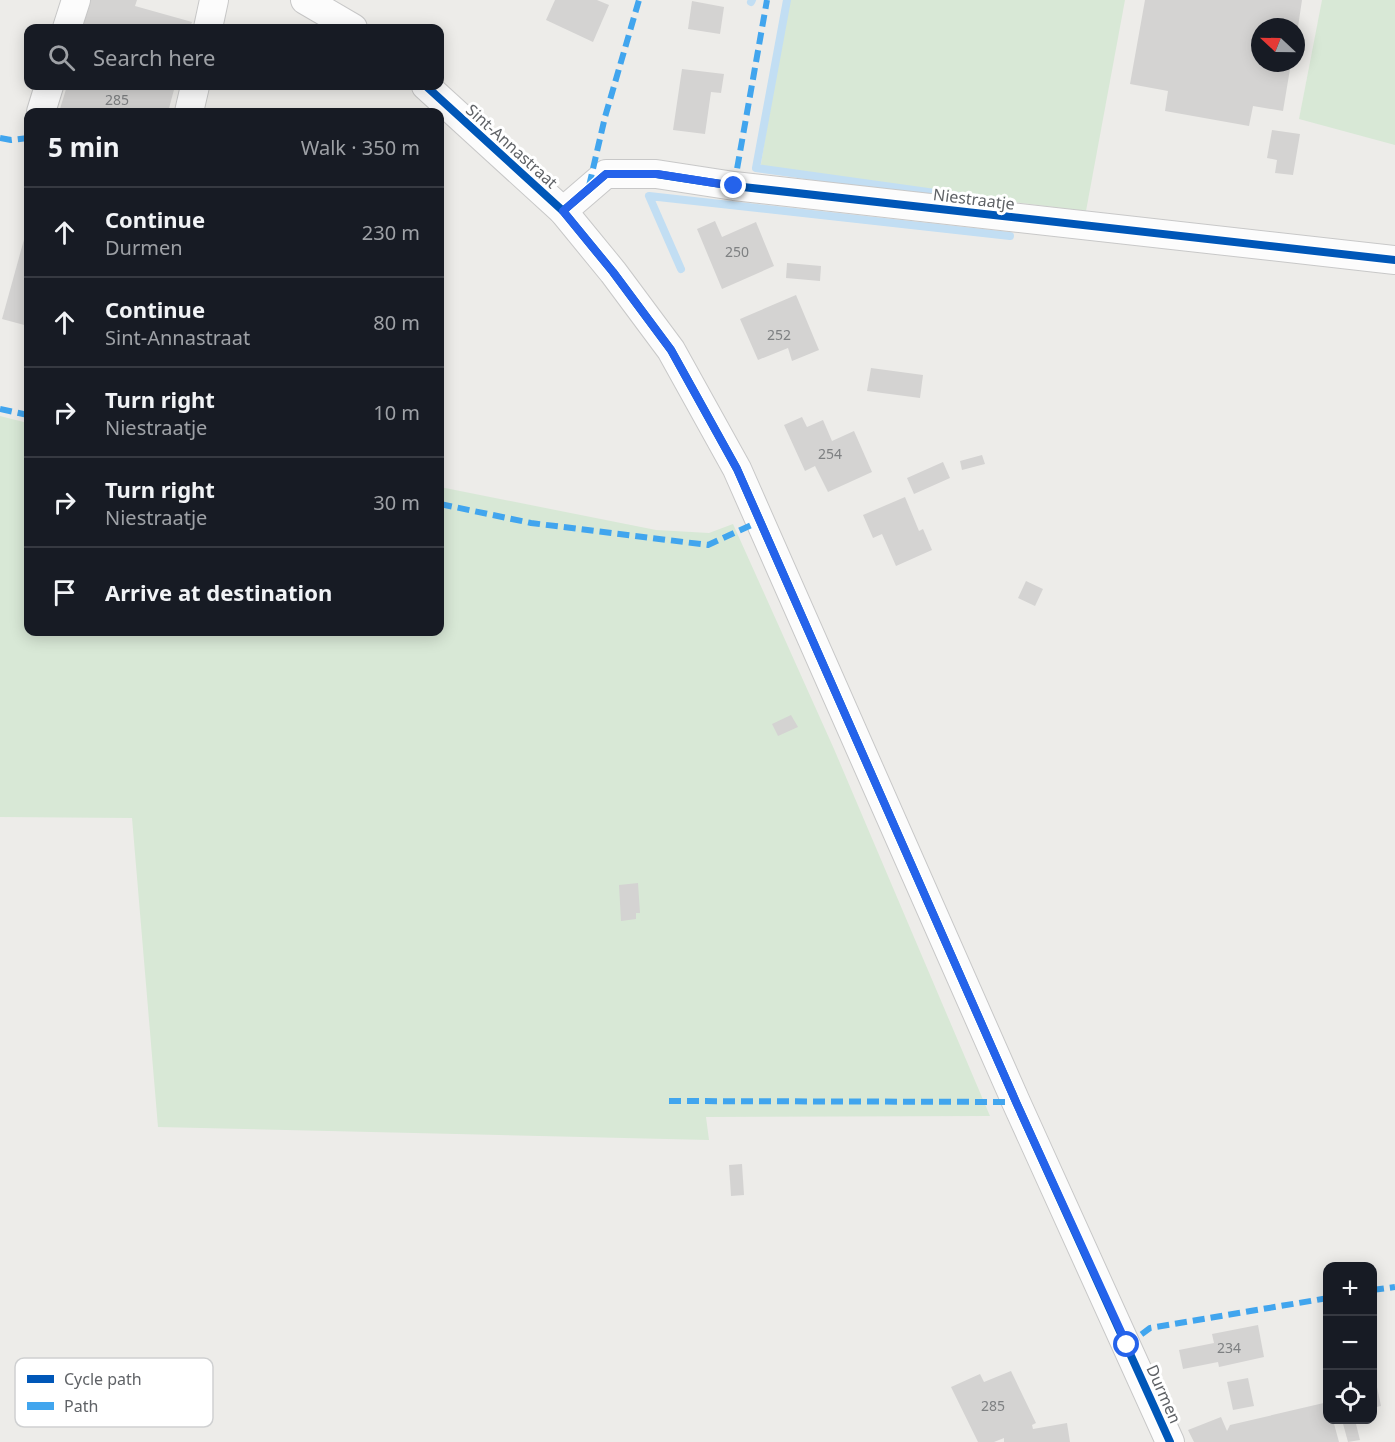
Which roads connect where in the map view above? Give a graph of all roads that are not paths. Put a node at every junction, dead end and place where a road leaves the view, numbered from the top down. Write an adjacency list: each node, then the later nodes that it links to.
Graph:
1 (76, 0): 4 (street)
2 (214, 0): 5 (street)
3 (305, 0): 6 (street)
4 (68, 24)
5 (209, 24)
6 (346, 24)
7 (48, 90): 10 (street)
8 (194, 90): 11 (street)
9 (430, 90): 12 (street, Sint-Annastraat)
10 (42, 108)
11 (190, 108)
12 (563, 211): 13 (street, Niestraatje); 14 (street, Sint-Annastraat)
13 (1395, 260)
14 (737, 469): 15 (street, Durmen)
15 (1170, 1442)

